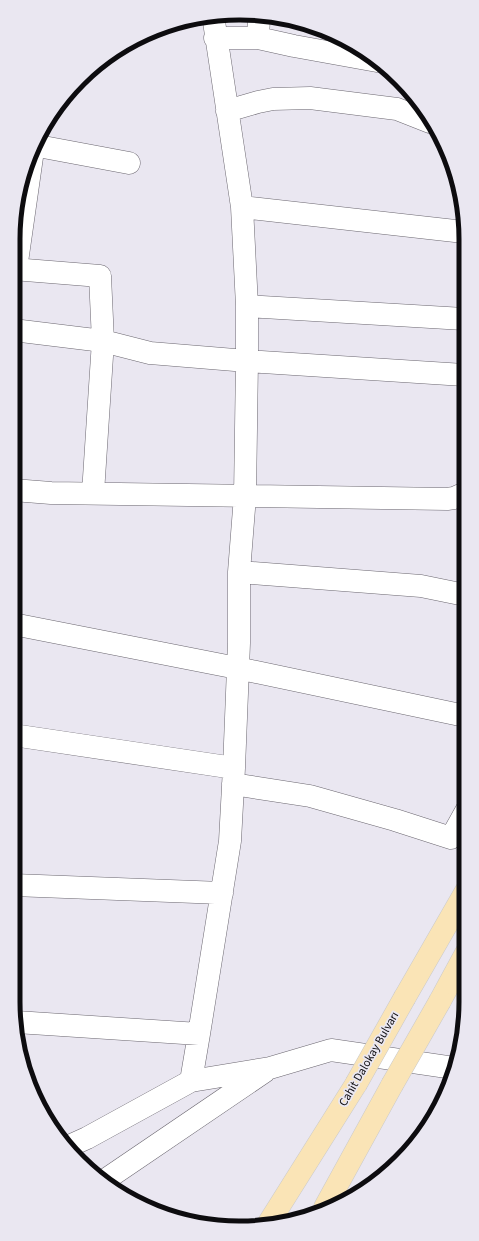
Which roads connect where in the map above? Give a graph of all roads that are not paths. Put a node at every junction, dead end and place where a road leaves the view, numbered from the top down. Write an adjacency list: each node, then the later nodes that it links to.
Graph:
1 (213, 22): 3 (street)
2 (259, 28): 3 (street); 4 (street)
3 (215, 38): 5 (street)
4 (358, 55)
5 (227, 111): 6 (street); 10 (street)
6 (423, 119)
7 (41, 147): 8 (street)
8 (129, 163)
9 (28, 179): 12 (street)
10 (242, 207): 11 (street); 14 (street)
11 (459, 231)
12 (20, 232)
13 (20, 269): 17 (street)
14 (247, 306): 15 (street); 18 (street)
15 (459, 319)
16 (20, 331): 17 (street)
17 (103, 341): 18 (street); 21 (street)
18 (247, 361): 19 (street); 22 (street)
19 (459, 375)
20 (20, 491): 21 (street)
21 (92, 493): 22 (street)
22 (245, 496): 23 (street); 24 (street)
23 (459, 496)
24 (239, 572): 25 (street); 27 (street)
25 (459, 594)
26 (20, 625): 27 (street)
27 (238, 668): 28 (street); 30 (street)
28 (459, 715)
29 (20, 736): 30 (street)
30 (234, 776): 31 (street); 33 (street)
31 (459, 824)
32 (20, 885): 33 (street)
33 (222, 893): 37 (street)
34 (459, 903): 44 (main road, Cahit Dalokay Bulvarı, bridge)
35 (459, 966): 43 (main road, bridge)
36 (21, 1022): 37 (street)
37 (199, 1034): 40 (street)
38 (449, 1067): 39 (street)
39 (270, 1068): 40 (street); 42 (street)
40 (190, 1081): 41 (street)
41 (73, 1144)
42 (108, 1178)
43 (328, 1202)
44 (271, 1219)

